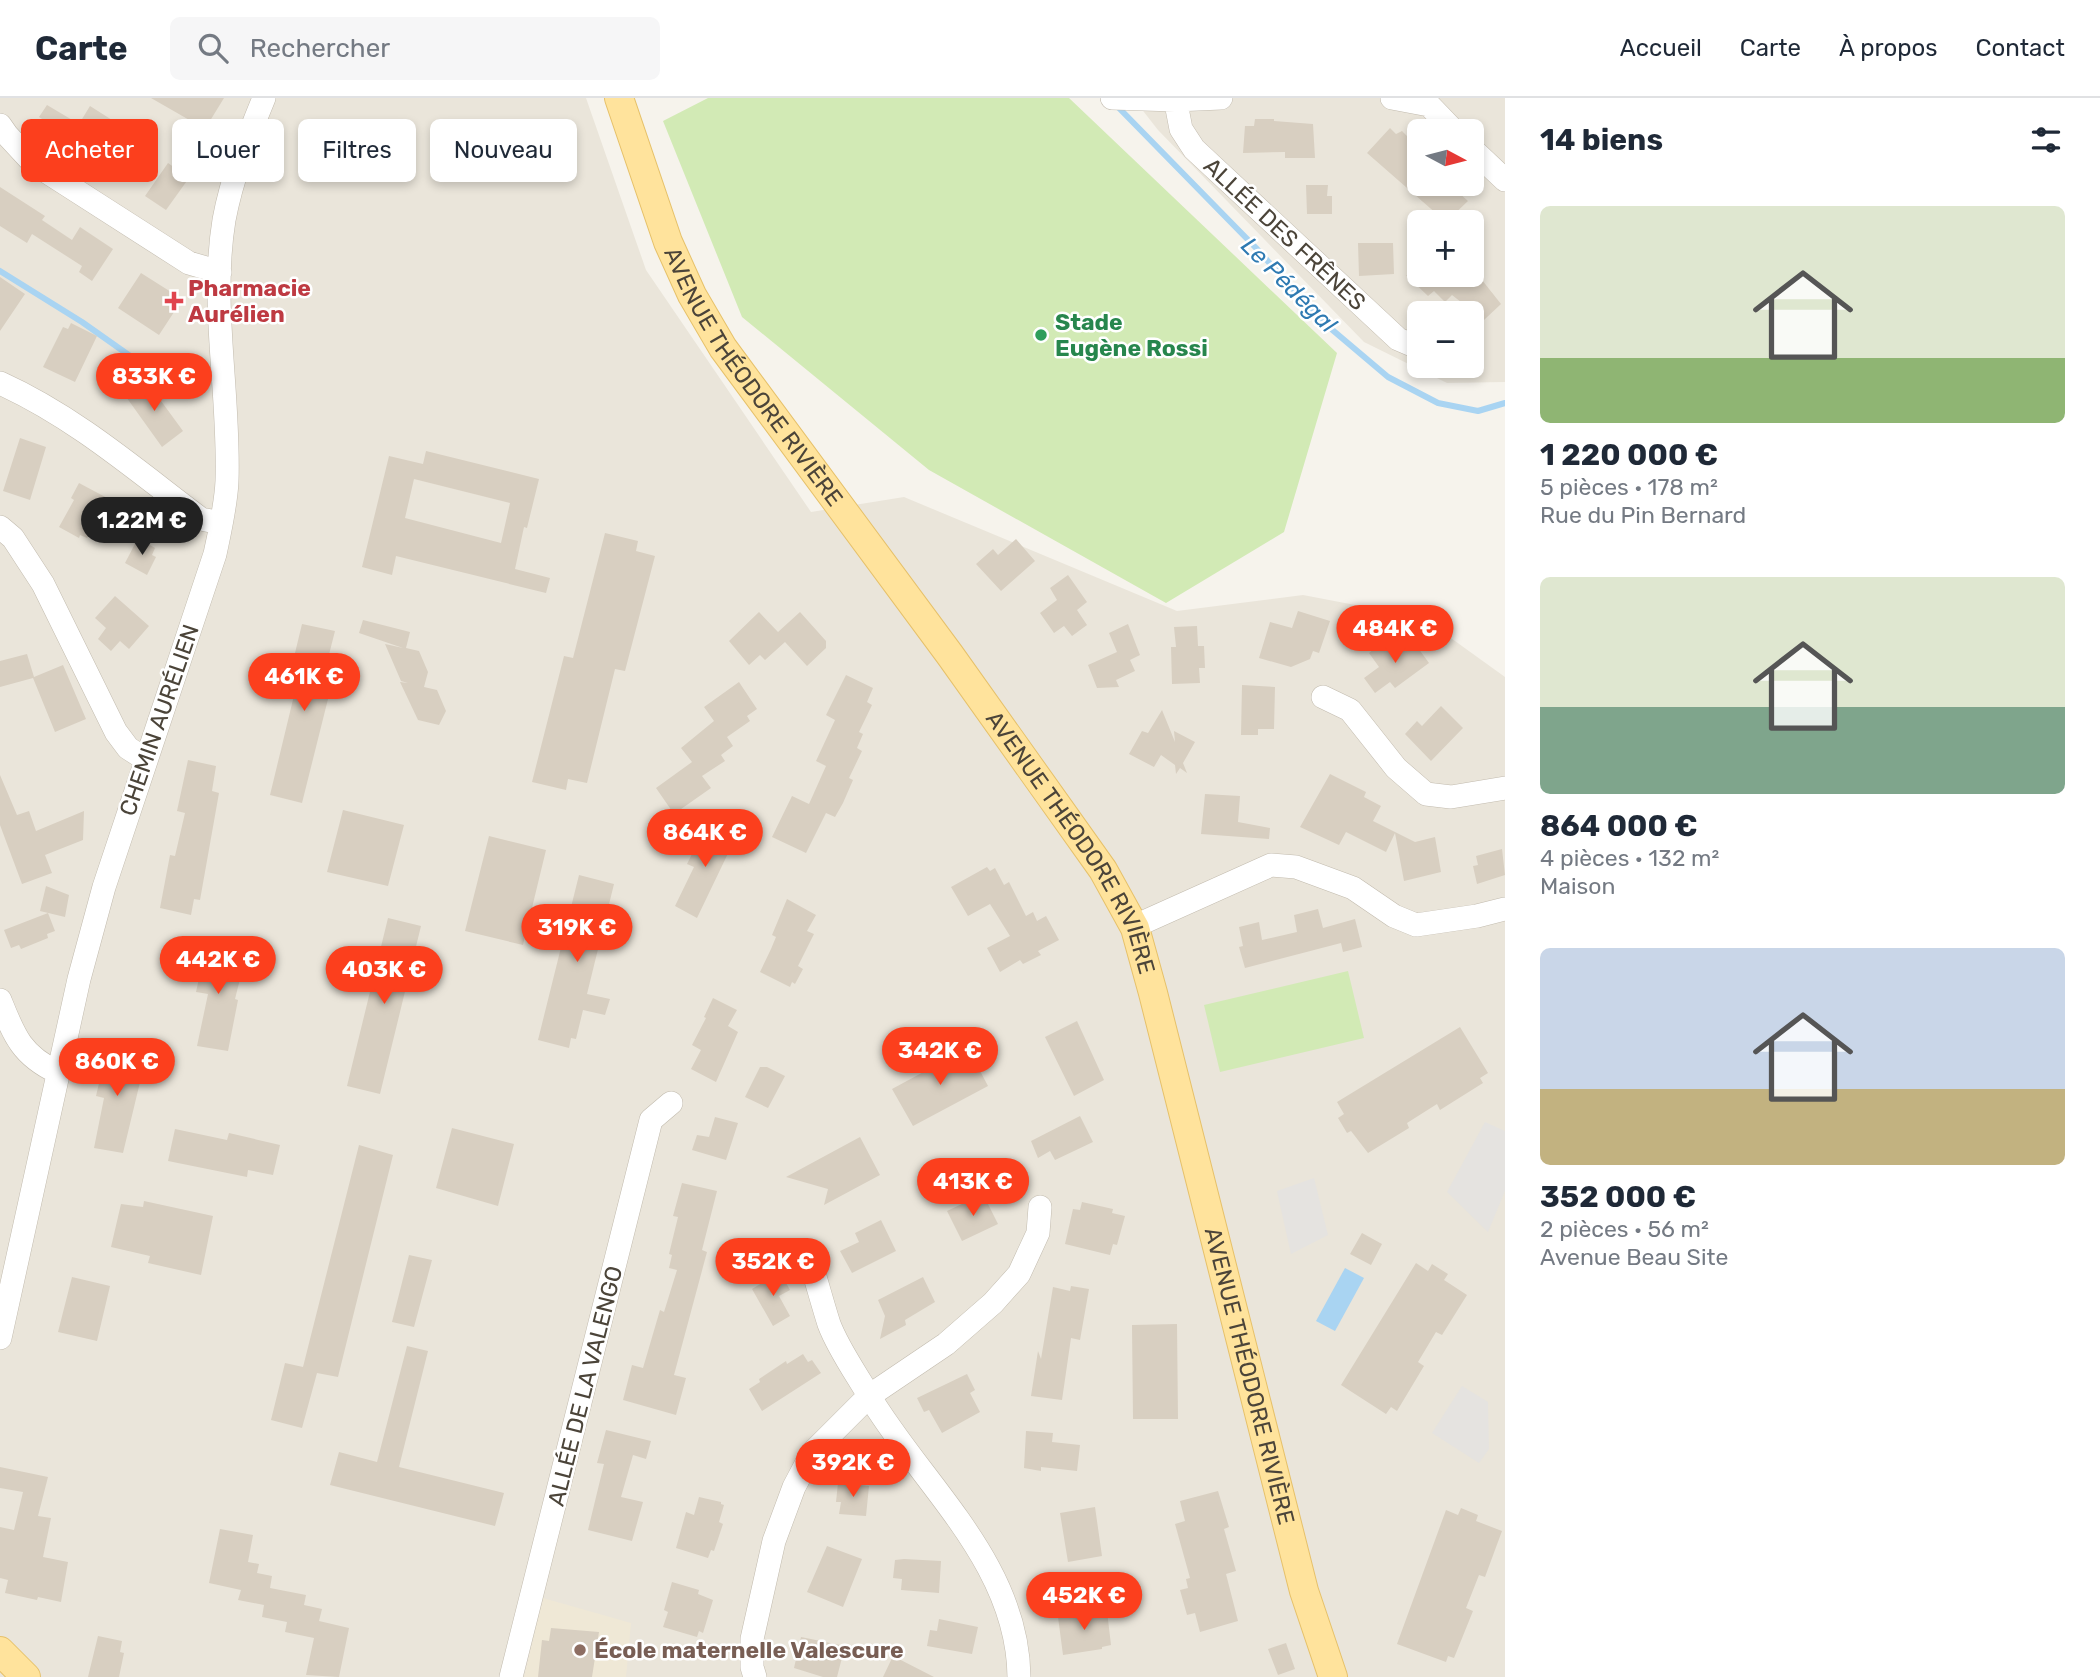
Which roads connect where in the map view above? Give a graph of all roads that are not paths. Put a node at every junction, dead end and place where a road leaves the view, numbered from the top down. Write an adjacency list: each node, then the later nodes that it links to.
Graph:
1 (264, 98): 12 (street, CHEMIN AURÉLIEN)
2 (619, 98): 21 (main road, AVENUE THÉODORE RIVIÈRE)
3 (1112, 98): 7 (street)
4 (1221, 98): 6 (street)
5 (1392, 98): 8 (street)
6 (1175, 99): 7 (street); 13 (street, ALLÉE DES FRÊNES)
7 (1151, 100)
8 (1442, 119)
9 (0, 125): 12 (street)
10 (1484, 160): 11 (street)
11 (1505, 180)
12 (220, 272): 15 (street, CHEMIN AURÉLIEN)
13 (1407, 343)
14 (0, 383): 15 (street)
15 (221, 523): 18 (street, CHEMIN AURÉLIEN)
16 (0, 527): 18 (street)
17 (1323, 697): 19 (street)
18 (145, 759): 23 (street, CHEMIN AURÉLIEN)
19 (1505, 788)
20 (1505, 909): 21 (street)
21 (1135, 928): 34 (main road, AVENUE THÉODORE RIVIÈRE)
22 (0, 1000): 23 (street)
23 (57, 1072): 27 (street, CHEMIN AURÉLIEN)
24 (671, 1102): 31 (street, ALLÉE DE LA VALENGO)
25 (1040, 1208): 28 (street)
26 (809, 1257): 28 (street)
27 (0, 1338)
28 (869, 1396): 32 (street); 33 (street)
29 (0, 1651): 30 (main road)
30 (26, 1677)
31 (510, 1677)
32 (755, 1677)
33 (1019, 1677)
34 (1332, 1677)

